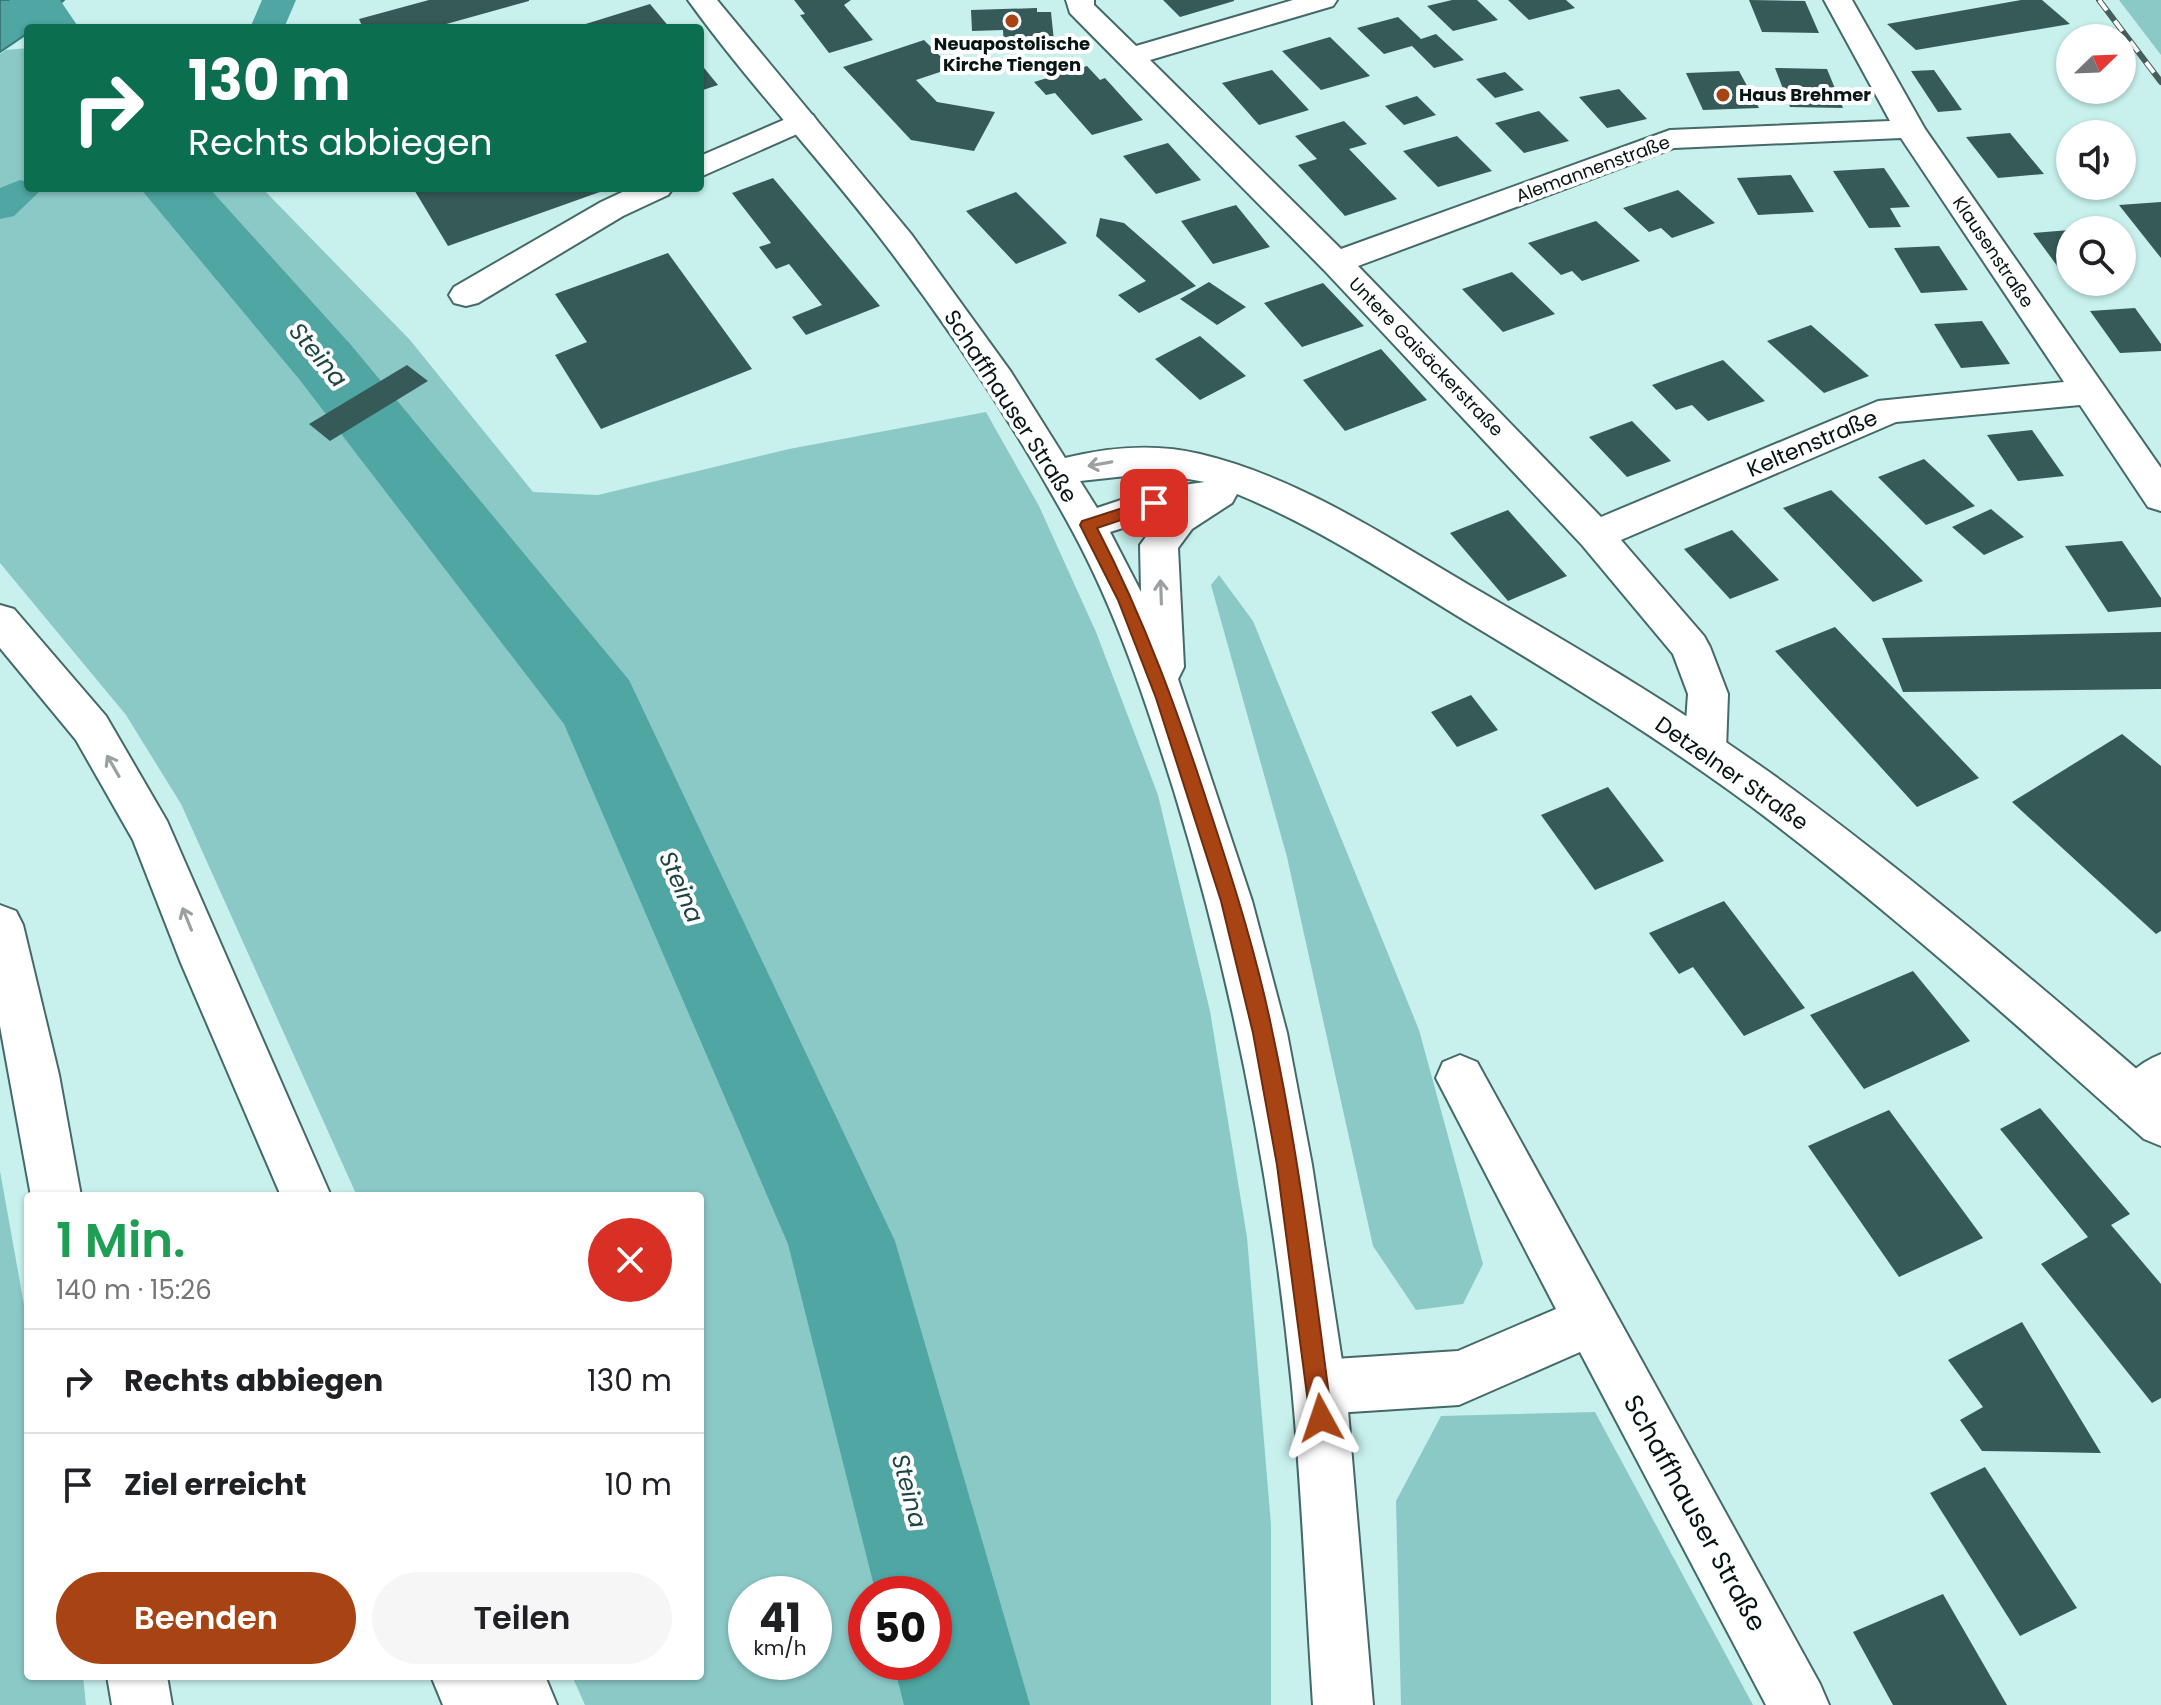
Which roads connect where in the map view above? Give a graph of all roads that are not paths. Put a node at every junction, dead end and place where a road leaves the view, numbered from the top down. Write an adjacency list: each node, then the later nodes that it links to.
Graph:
1 (702, 0): 6 (main road, Schaffhauser Straße)
2 (1323, 0): 5 (main road)
3 (1838, 0): 7 (main road, Klausenstraße)
4 (1080, 3): 5 (main road, Untere Gaisäckerstraße)
5 (1130, 57): 10 (main road, Untere Gaisäckerstraße)
6 (802, 121): 8 (main road); 13 (main road, Schaffhauser Straße)
7 (1910, 129): 10 (main road, Alemannenstraße); 12 (main road, Klausenstraße)
8 (704, 166)
9 (648, 192): 11 (main road)
10 (1336, 263): 17 (main road, Untere Gaisäckerstraße)
11 (466, 295)
12 (2088, 392): 15 (main road, Klausenstraße); 17 (main road, Keltenstraße)
13 (1057, 473): 14 (main road, Detzelner Straße, one-way to 13); 16 (main road, Schaffhauser Straße)
14 (1238, 490): 16 (main road); 19 (main road, one-way to 14); 20 (main road, Detzelner Straße)
15 (2161, 497)
16 (1088, 525): 19 (main road, Schaffhauser Straße)
17 (1595, 535): 20 (main road, Untere Gaisäckerstraße)
18 (0, 620): 22 (main road, one-way to 18)
19 (1165, 698): 29 (main road, Schaffhauser Straße)
20 (1705, 750): 24 (main road, Detzelner Straße)
21 (0, 925): 25 (main road)
22 (204, 963): 26 (main road); 27 (main road)
23 (1460, 1078): 28 (main road, Schaffhauser Straße)
24 (2153, 1100)
25 (55, 1192)
26 (272, 1192)
27 (304, 1192)
28 (1590, 1321): 29 (main road); 37 (main road, Schaffhauser Straße)
29 (1319, 1387): 36 (main road, Schaffhauser Straße)
30 (138, 1680): 33 (main road)
31 (463, 1680): 34 (main road)
32 (516, 1680): 35 (main road)
33 (142, 1705)
34 (473, 1705)
35 (527, 1705)
36 (1343, 1705)
37 (1799, 1705)

